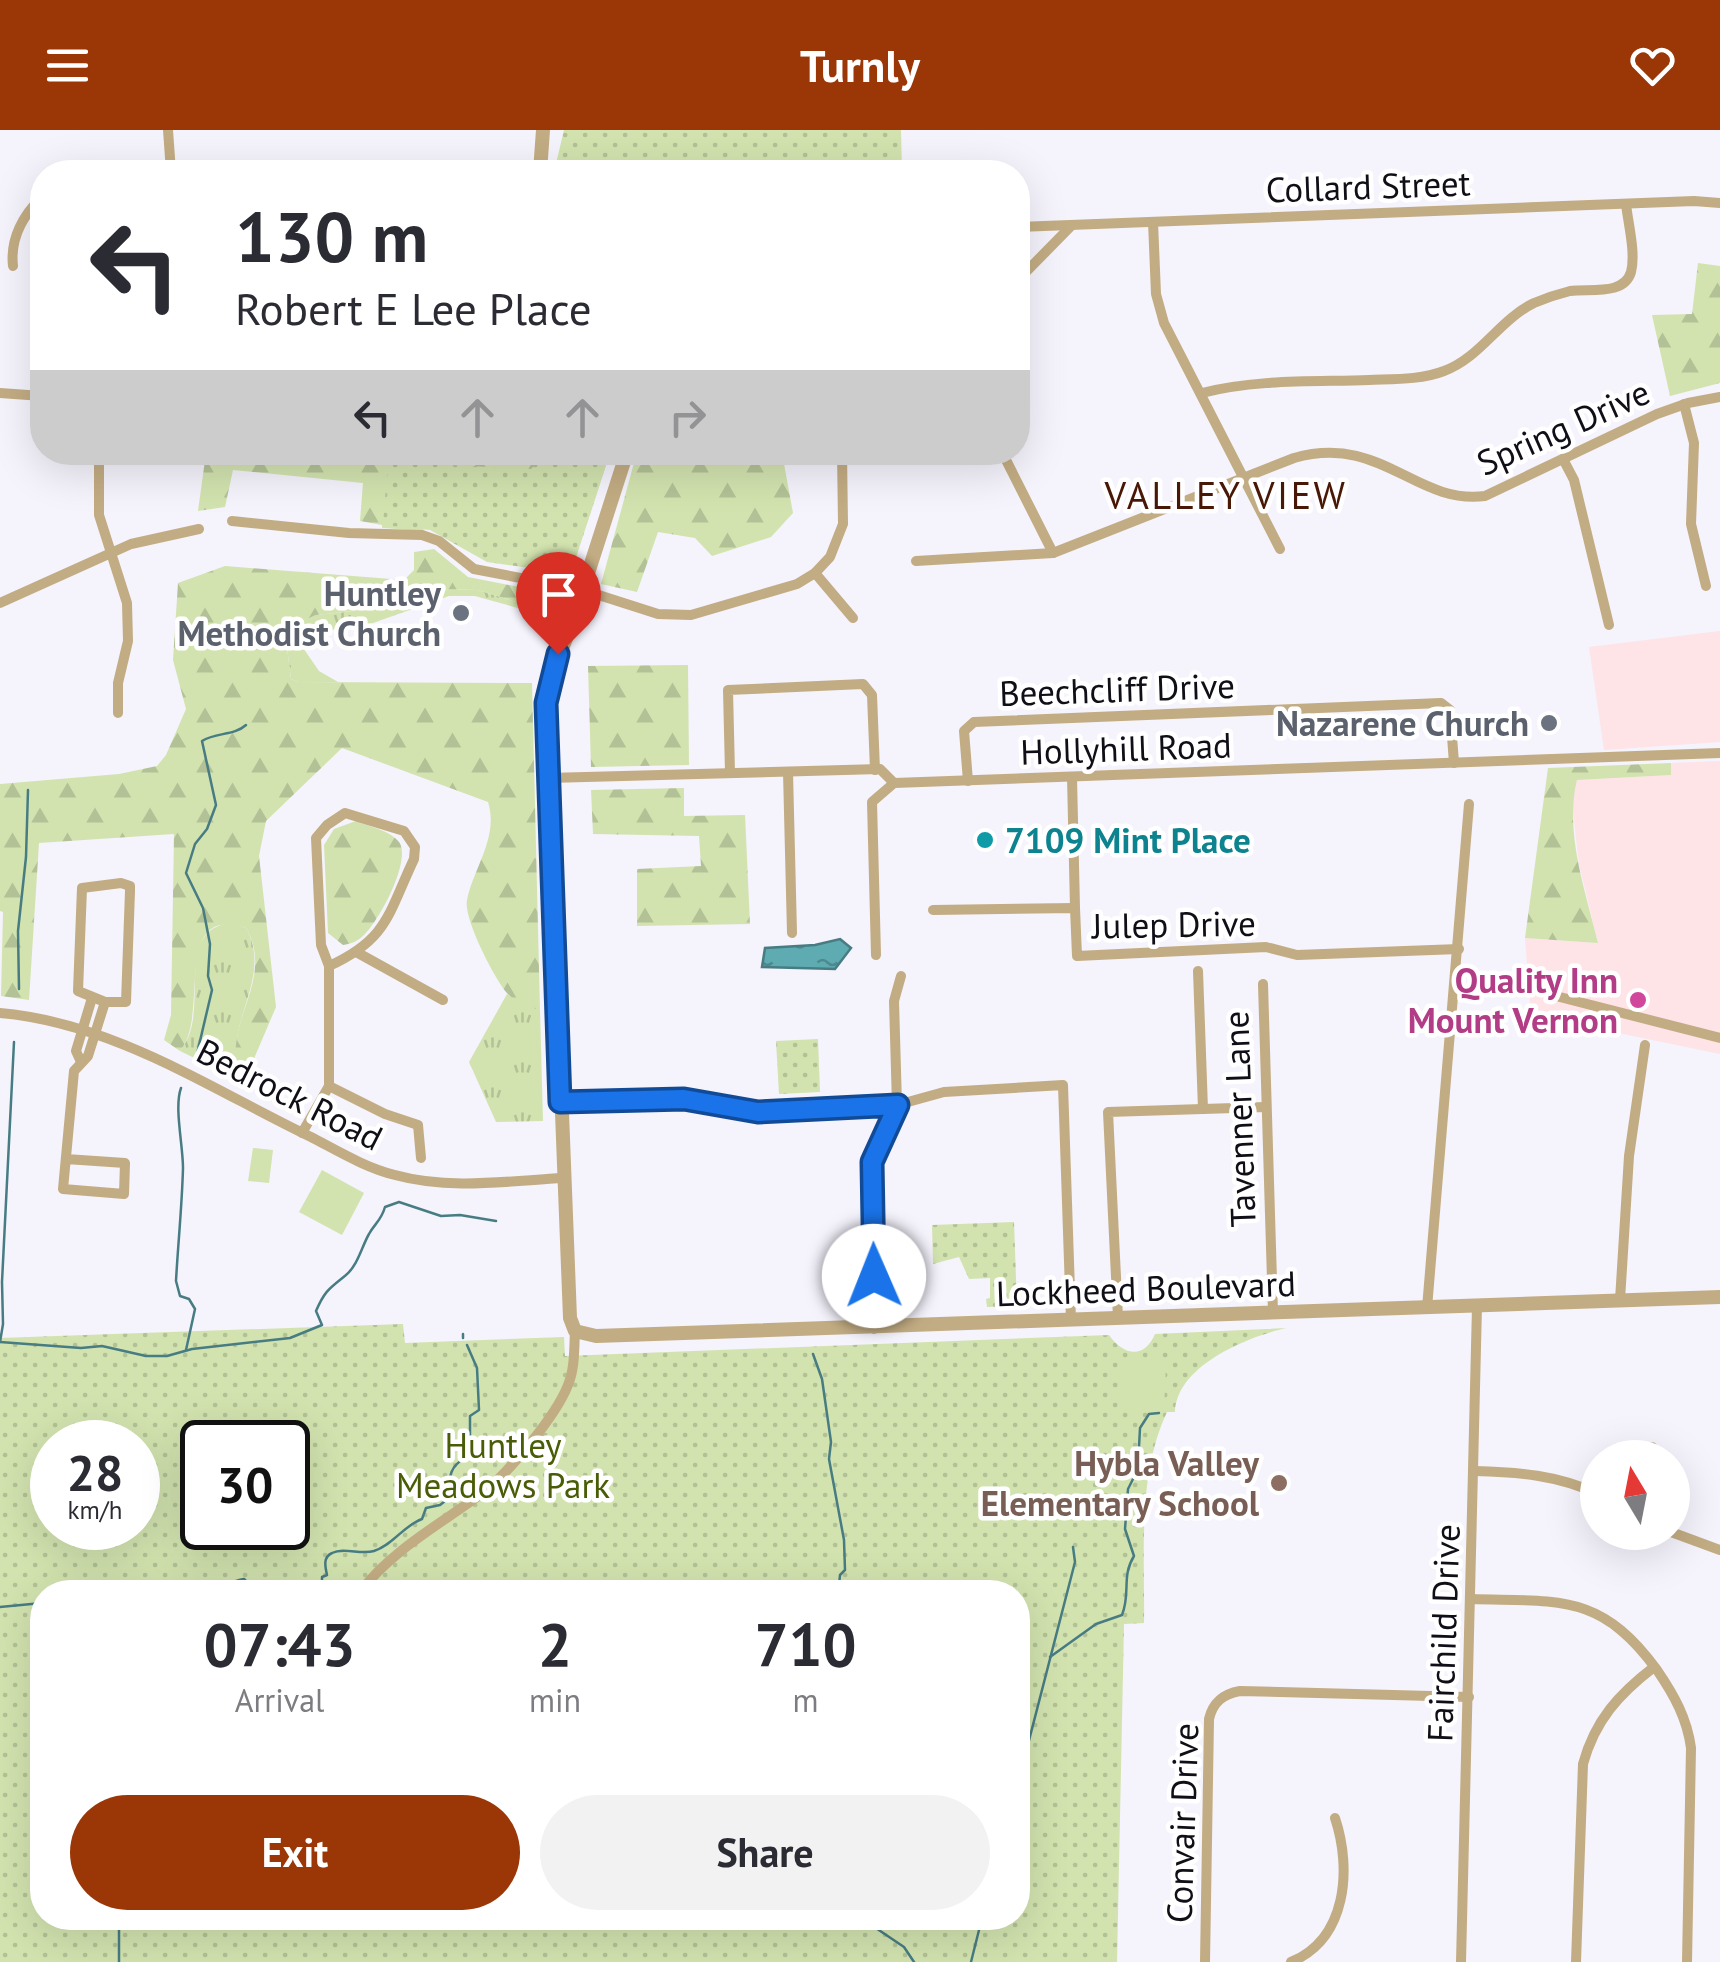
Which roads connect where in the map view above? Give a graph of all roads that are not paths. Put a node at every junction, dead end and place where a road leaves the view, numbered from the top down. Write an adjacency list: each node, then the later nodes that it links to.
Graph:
1 (168, 130): 3 (street)
2 (543, 130): 4 (street)
3 (170, 160)
4 (541, 160)
5 (1720, 203): 6 (street, Collard Street)
6 (1626, 204): 8 (street, Collard Street); 14 (street)
7 (30, 211): 11 (street)
8 (1153, 222): 9 (street, Collard Street); 14 (street)
9 (1072, 225): 10 (street, Collard Street); 12 (street)
10 (1030, 227)
11 (13, 266)
12 (1030, 268)
13 (0, 393): 15 (street)
14 (1202, 393): 23 (street)
15 (30, 395)
16 (1720, 397): 17 (street, Spring Drive)
17 (1684, 404): 18 (street, Spring Drive); 31 (street)
18 (1563, 459): 23 (street, Spring Drive); 35 (street)
19 (98, 465): 27 (street)
20 (624, 465): 32 (street)
21 (842, 465): 30 (street)
22 (1009, 465): 28 (street)
23 (1244, 479): 26 (street); 28 (street, Spring Drive)
24 (232, 521): 32 (street)
25 (199, 529): 27 (street)
26 (1280, 549)
27 (111, 552): 33 (street); 36 (street)
28 (1053, 553): 29 (street, Spring Drive)
29 (916, 561)
30 (815, 574): 32 (street); 34 (street)
31 (1706, 586)
32 (583, 590): 43 (street)
33 (0, 603)
34 (853, 618)
35 (1609, 625)
36 (118, 713)
37 (1720, 753): 38 (street, Hollyhill Road)
38 (1454, 763): 42 (street, Hollyhill Road); 44 (street, Beechcliff Drive)
39 (875, 770): 40 (street); 41 (street); 45 (street)
40 (788, 772): 41 (street); 49 (street)
41 (730, 773): 43 (street)
42 (1072, 777): 44 (street, Hollyhill Road); 47 (street)
43 (548, 778): 68 (street)
44 (968, 781): 45 (street, Hollyhill Road)
45 (894, 783): 52 (street)
46 (1469, 804): 50 (street)
47 (1075, 908): 48 (street, Julep Drive); 50 (street, Julep Drive)
48 (933, 910)
49 (792, 933)
50 (1459, 949): 79 (street)
51 (358, 953): 53 (street); 53 (street); 59 (street)
52 (876, 955)
53 (329, 966): 67 (street)
54 (1198, 971): 71 (street)
55 (902, 976): 69 (street)
56 (1262, 984): 70 (street, Tavenner Lane)
57 (1552, 995): 64 (street)
58 (92, 998): 60 (street); 60 (street); 62 (street)
59 (443, 1000)
60 (105, 1002): 63 (street)
61 (0, 1013): 62 (street, Bedrock Road)
62 (83, 1028): 63 (street, Bedrock Road); 66 (street)
63 (98, 1033): 66 (street); 72 (street, Bedrock Road)
64 (1720, 1038)
65 (1645, 1045): 77 (street)
66 (81, 1062): 74 (street)
67 (329, 1086): 72 (street); 73 (street)
68 (560, 1102): 69 (street); 75 (street)
69 (898, 1105): 82 (street); 83 (street)
70 (1266, 1107): 71 (street); 80 (street, Tavenner Lane)
71 (1203, 1109): 81 (street)
72 (302, 1133): 75 (street, Bedrock Road)
73 (420, 1158)
74 (66, 1159): 74 (street)
75 (563, 1178): 84 (street)
76 (1720, 1297): 77 (street, Lockheed Boulevard)
77 (1620, 1300): 78 (street, Lockheed Boulevard)
78 (1477, 1306): 79 (street, Lockheed Boulevard); 85 (street, Fairchild Drive)
79 (1428, 1308): 80 (street, Lockheed Boulevard)
80 (1273, 1313): 81 (street, Lockheed Boulevard)
81 (1118, 1318): 82 (street, Lockheed Boulevard)
82 (1071, 1320): 83 (street, Lockheed Boulevard)
83 (874, 1329): 84 (street, Lockheed Boulevard)
84 (574, 1331): 89 (street)
85 (1475, 1470): 86 (street); 90 (street, Fairchild Drive)
86 (1580, 1487)
87 (1690, 1539): 88 (street)
88 (1720, 1550)
89 (372, 1580)
90 (1471, 1599): 91 (street); 92 (street, Fairchild Drive)
91 (1654, 1667): 97 (street); 98 (street)
92 (1469, 1697): 94 (street, Convair Drive); 96 (street, Fairchild Drive)
93 (1334, 1818): 95 (street)
94 (1205, 1962)
95 (1292, 1962)
96 (1462, 1962)
97 (1576, 1962)
98 (1688, 1962)

